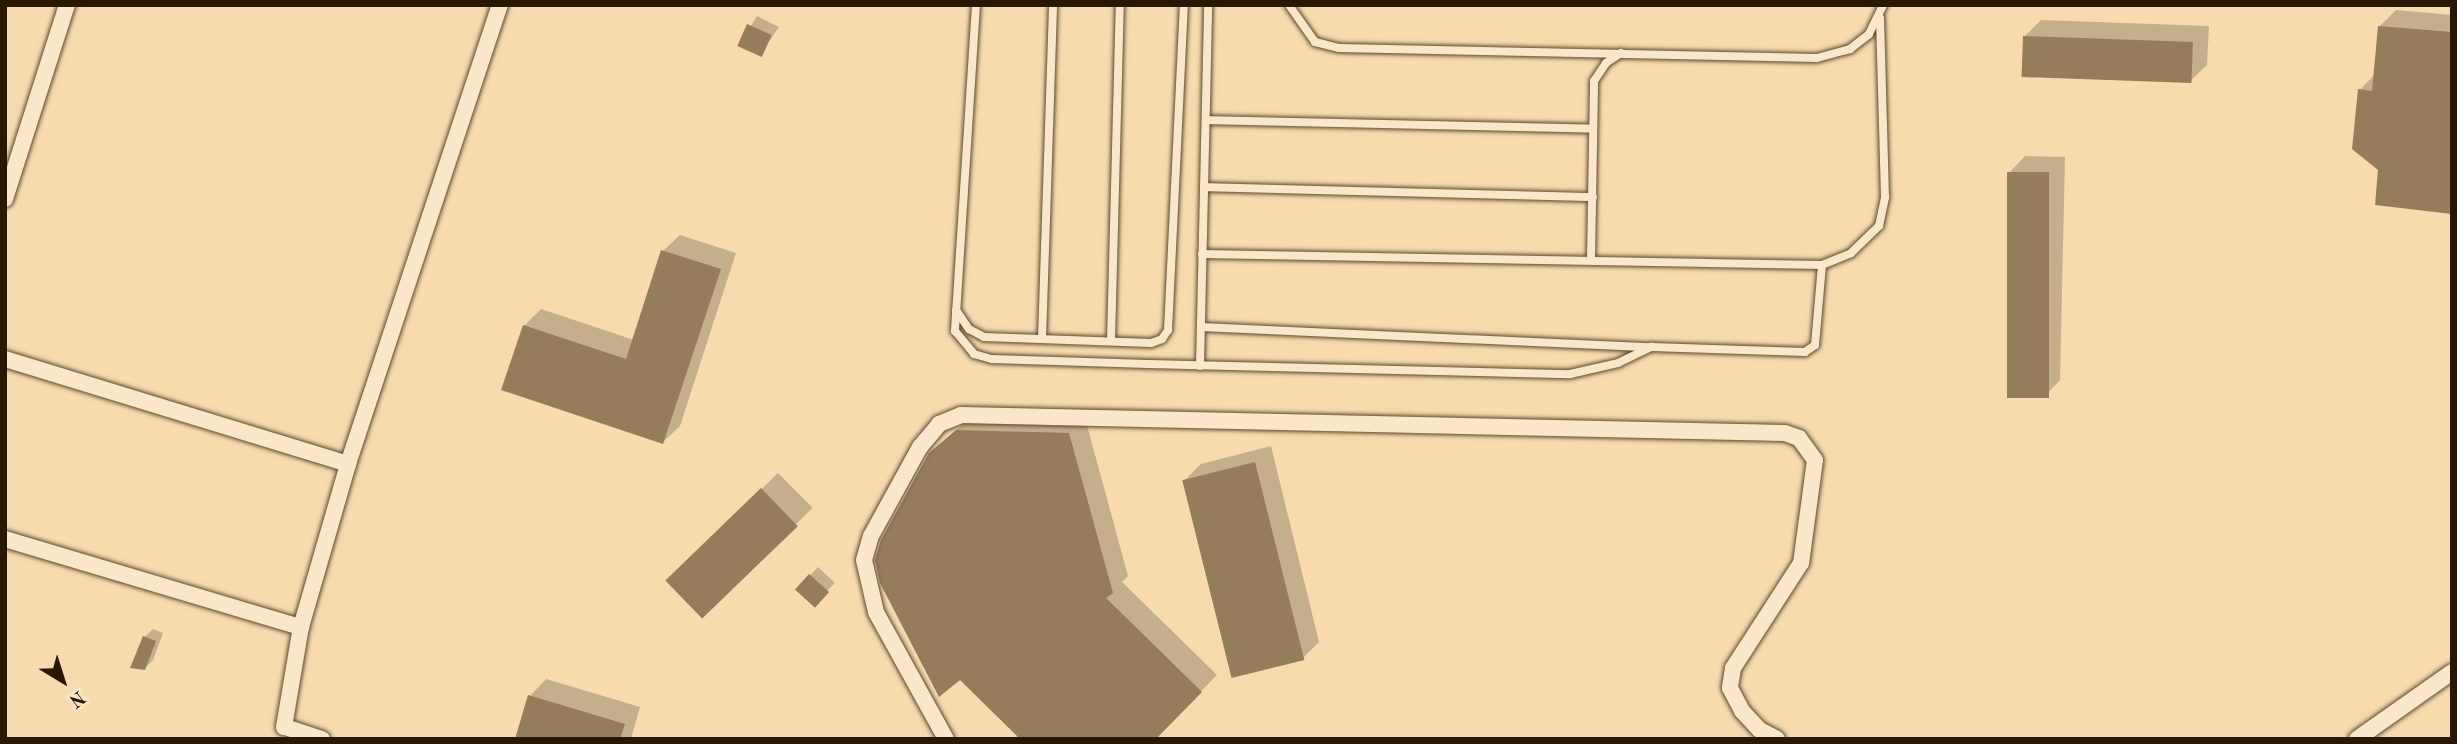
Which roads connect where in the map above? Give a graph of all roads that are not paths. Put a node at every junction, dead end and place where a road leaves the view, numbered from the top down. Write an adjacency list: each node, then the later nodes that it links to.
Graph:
1 (67, 5): 14 (street)
2 (500, 5): 28 (street)
3 (976, 5): 21 (lane)
4 (1053, 5): 23 (lane)
5 (1120, 5): 24 (lane)
6 (1184, 5): 24 (lane)
7 (1208, 5): 12 (lane)
8 (1289, 5): 11 (lane)
9 (1883, 5): 10 (lane)
10 (1880, 18): 11 (lane); 20 (lane)
11 (1621, 53): 13 (lane)
12 (1206, 120): 13 (lane); 15 (lane)
13 (1593, 129): 16 (lane)
14 (12, 155): 17 (street)
15 (1204, 187): 16 (lane); 18 (lane)
16 (1592, 197): 19 (lane)
17 (5, 199)
18 (1202, 254): 19 (lane); 22 (lane)
19 (1591, 259): 20 (lane)
20 (1822, 265): 25 (lane)
21 (956, 310): 23 (lane); 27 (lane)
22 (1201, 327): 25 (lane); 27 (lane)
23 (1042, 339): 24 (lane)
24 (1111, 341)
25 (1651, 347): 27 (lane)
26 (5, 359): 28 (street)
27 (1200, 366)
28 (348, 464): 30 (street)
29 (5, 539): 30 (street)
30 (301, 627): 32 (street)
31 (2452, 673): 35 (street)
32 (322, 739)
33 (946, 739): 34 (street)
34 (1777, 739)
35 (2357, 739)

